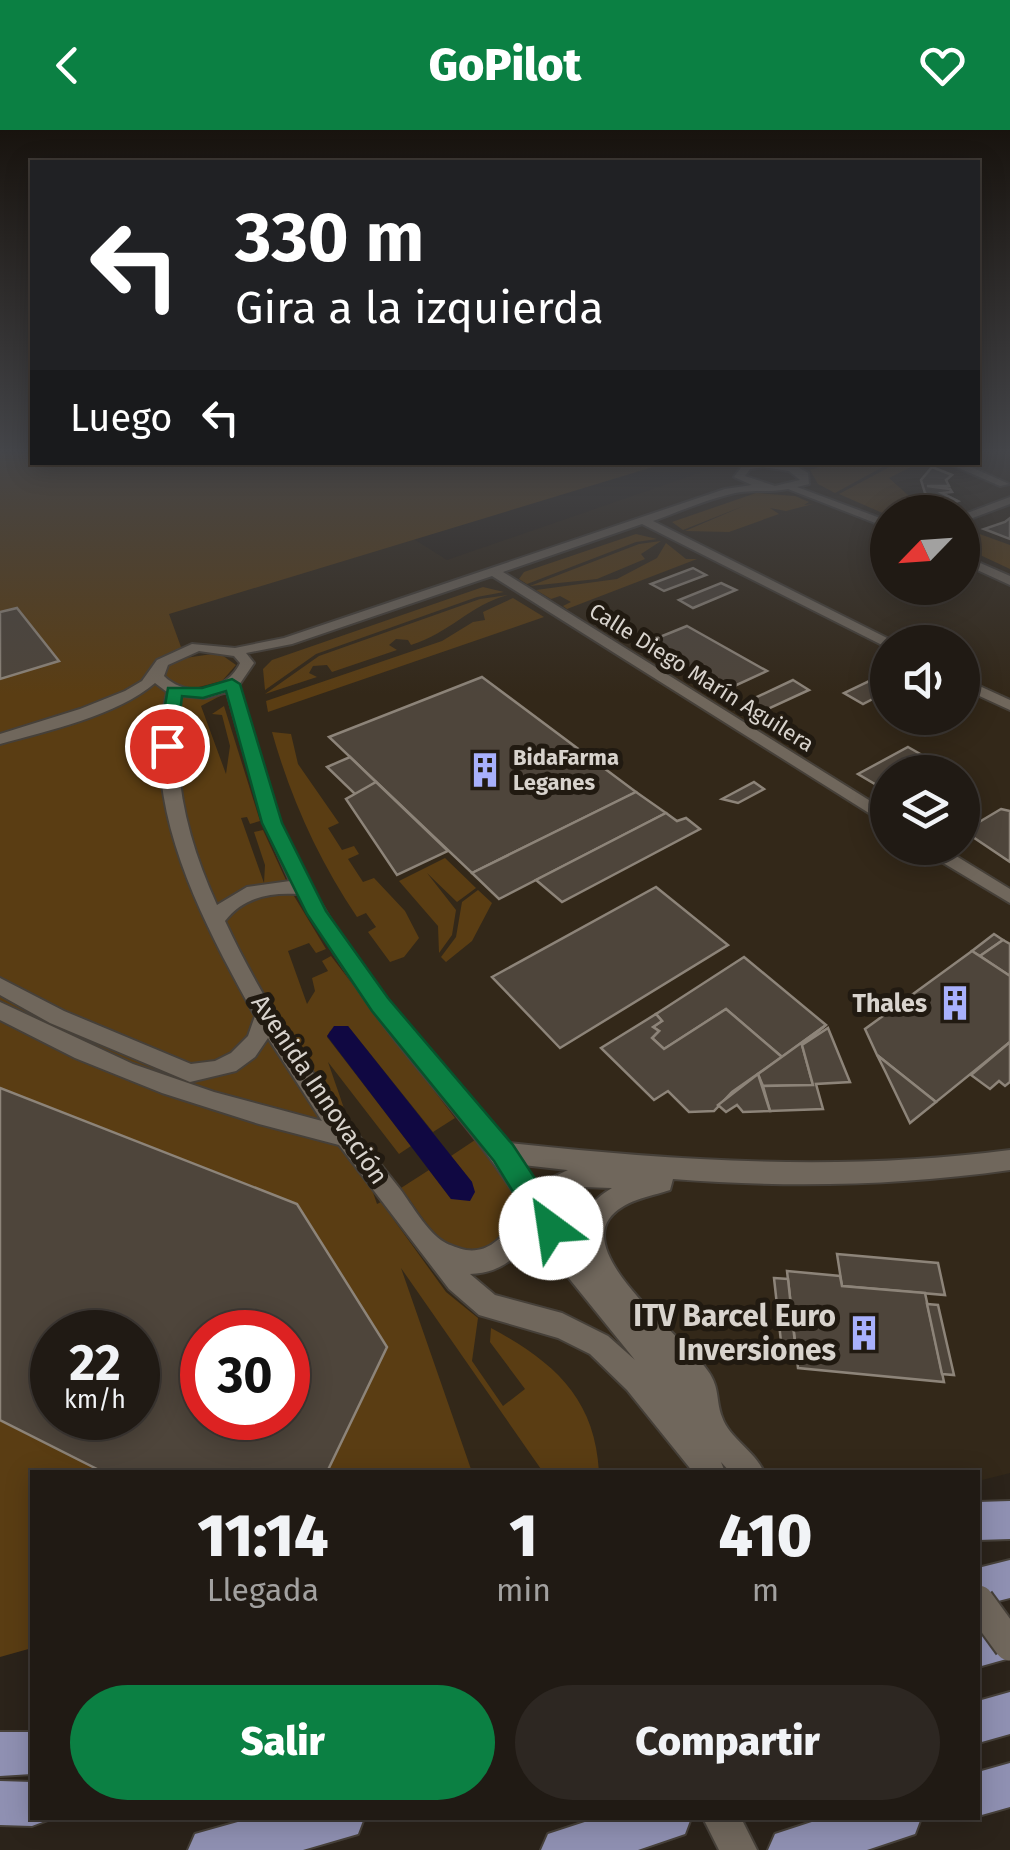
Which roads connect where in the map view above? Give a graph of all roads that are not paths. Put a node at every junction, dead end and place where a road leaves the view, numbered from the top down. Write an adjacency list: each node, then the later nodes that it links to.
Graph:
1 (604, 533): 4 (street)
2 (669, 533): 6 (street)
3 (980, 567): 5 (street)
4 (493, 571): 7 (street); 15 (street, Calle Diego Marín Aguilera)
5 (1010, 581)
6 (870, 635)
7 (242, 657): 8 (street); 9 (street)
8 (157, 673): 11 (street); 12 (street)
9 (232, 684): 11 (street); 17 (street)
10 (980, 691): 13 (street)
11 (171, 697): 12 (street); 12 (street); 19 (street, Avenida Innovación)
12 (109, 702): 14 (street)
13 (1010, 706)
14 (0, 739)
15 (870, 809)
16 (958, 865): 18 (street)
17 (304, 890): 19 (street); 24 (street)
18 (1010, 898)
19 (215, 921): 22 (street, Avenida Innovación)
20 (0, 986): 22 (street)
21 (0, 1010): 23 (street)
22 (265, 1017): 23 (street, Avenida Innovación)
23 (349, 1138): 29 (street, Avenida Innovación)
24 (504, 1153): 26 (street); 28 (street)
25 (1010, 1160): 26 (street)
26 (719, 1175): 27 (street)
27 (662, 1182): 28 (street); 30 (street)
28 (538, 1202): 29 (street); 30 (street)
29 (433, 1250): 31 (street, Avenida Innovación)
30 (708, 1422): 32 (street)
31 (709, 1470)
32 (747, 1470)
33 (1010, 1520): 34 (main road)
34 (980, 1522)
35 (1010, 1579): 36 (main road)
36 (980, 1586)
37 (980, 1604): 38 (street, bridge)
38 (1010, 1641): 39 (main road)
39 (980, 1647)
40 (1010, 1713): 41 (main road)
41 (980, 1721)
42 (30, 1753): 43 (main road)
43 (0, 1754)
44 (1010, 1784): 45 (main road)
45 (980, 1793)
46 (0, 1804): 47 (main road)
47 (30, 1804)
48 (334, 1820): 52 (main road)
49 (662, 1820): 53 (main road)
50 (722, 1820): 54 (street)
51 (892, 1820): 55 (main road)
52 (211, 1850)
53 (564, 1850)
54 (739, 1850)
55 (791, 1850)

